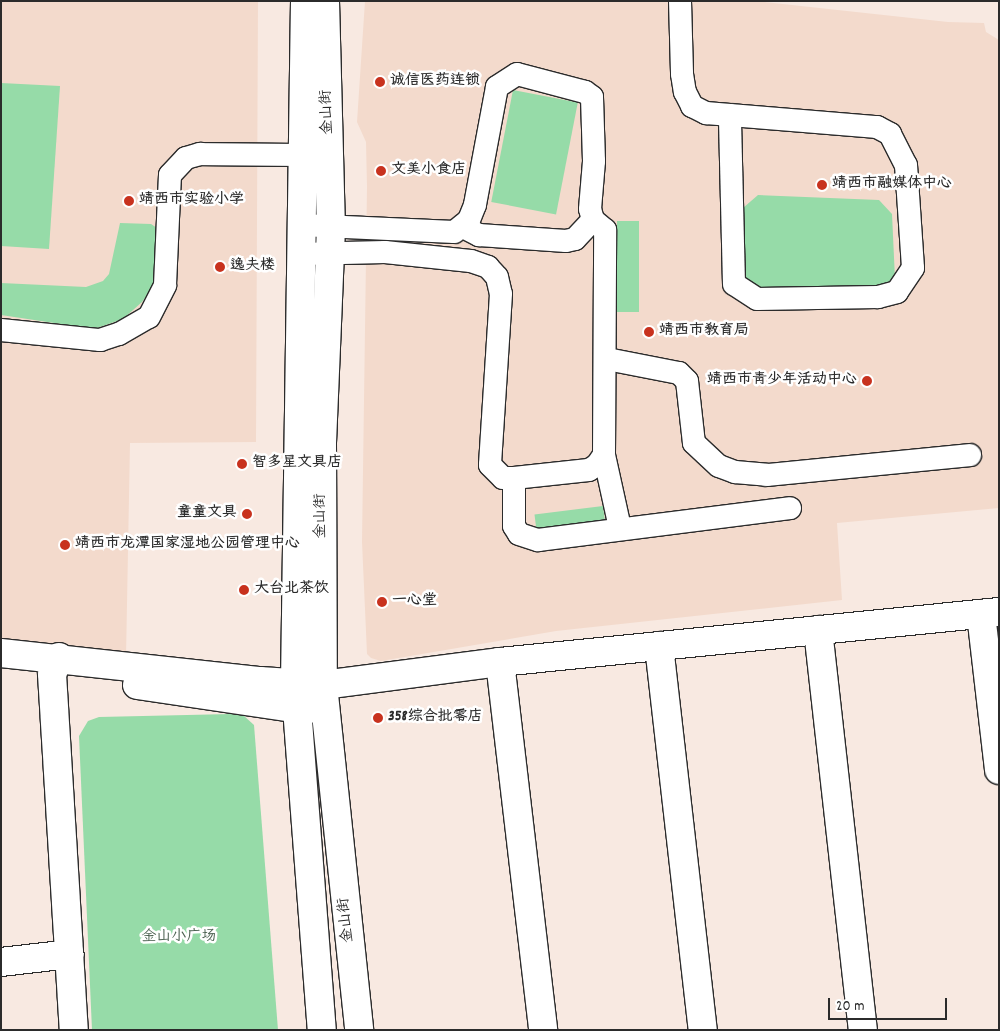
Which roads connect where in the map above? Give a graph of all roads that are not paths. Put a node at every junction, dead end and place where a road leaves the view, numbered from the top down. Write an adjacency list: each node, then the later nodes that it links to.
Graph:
1 (305, 1): 5 (street, 金山街)
2 (325, 1): 6 (street, 金山街)
3 (680, 1): 4 (lane)
4 (730, 115): 4 (lane)
5 (301, 155): 6 (lane); 8 (street, 金山街); 12 (lane)
6 (329, 155): 10 (street, 金山街)
7 (593, 220): 9 (lane); 9 (lane); 13 (lane)
8 (301, 226): 10 (lane); 11 (street, 金山街)
9 (463, 227): 10 (lane)
10 (331, 241): 11 (lane); 16 (lane); 27 (street, 金山街)
11 (300, 254): 26 (street, 金山街)
12 (1, 330)
13 (607, 359): 14 (lane); 15 (lane)
14 (604, 455): 16 (lane); 18 (lane)
15 (970, 455)
16 (514, 478): 18 (lane)
17 (790, 508): 18 (lane)
18 (620, 528)
19 (990, 613): 20 (street); 28 (street)
20 (818, 630): 21 (street); 36 (street)
21 (659, 646): 23 (street); 35 (street)
22 (1, 653): 24 (street)
23 (500, 662): 27 (street); 34 (street)
24 (56, 666): 25 (street); 26 (street); 27 (street); 29 (street)
25 (1, 669)
26 (295, 682): 27 (street)
27 (316, 701): 32 (street, 金山街); 33 (street, 金山街)
28 (999, 770)
29 (70, 954): 30 (street); 31 (street)
30 (1, 962)
31 (74, 1030)
32 (322, 1030)
33 (359, 1030)
34 (542, 1030)
35 (703, 1030)
36 (863, 1030)

